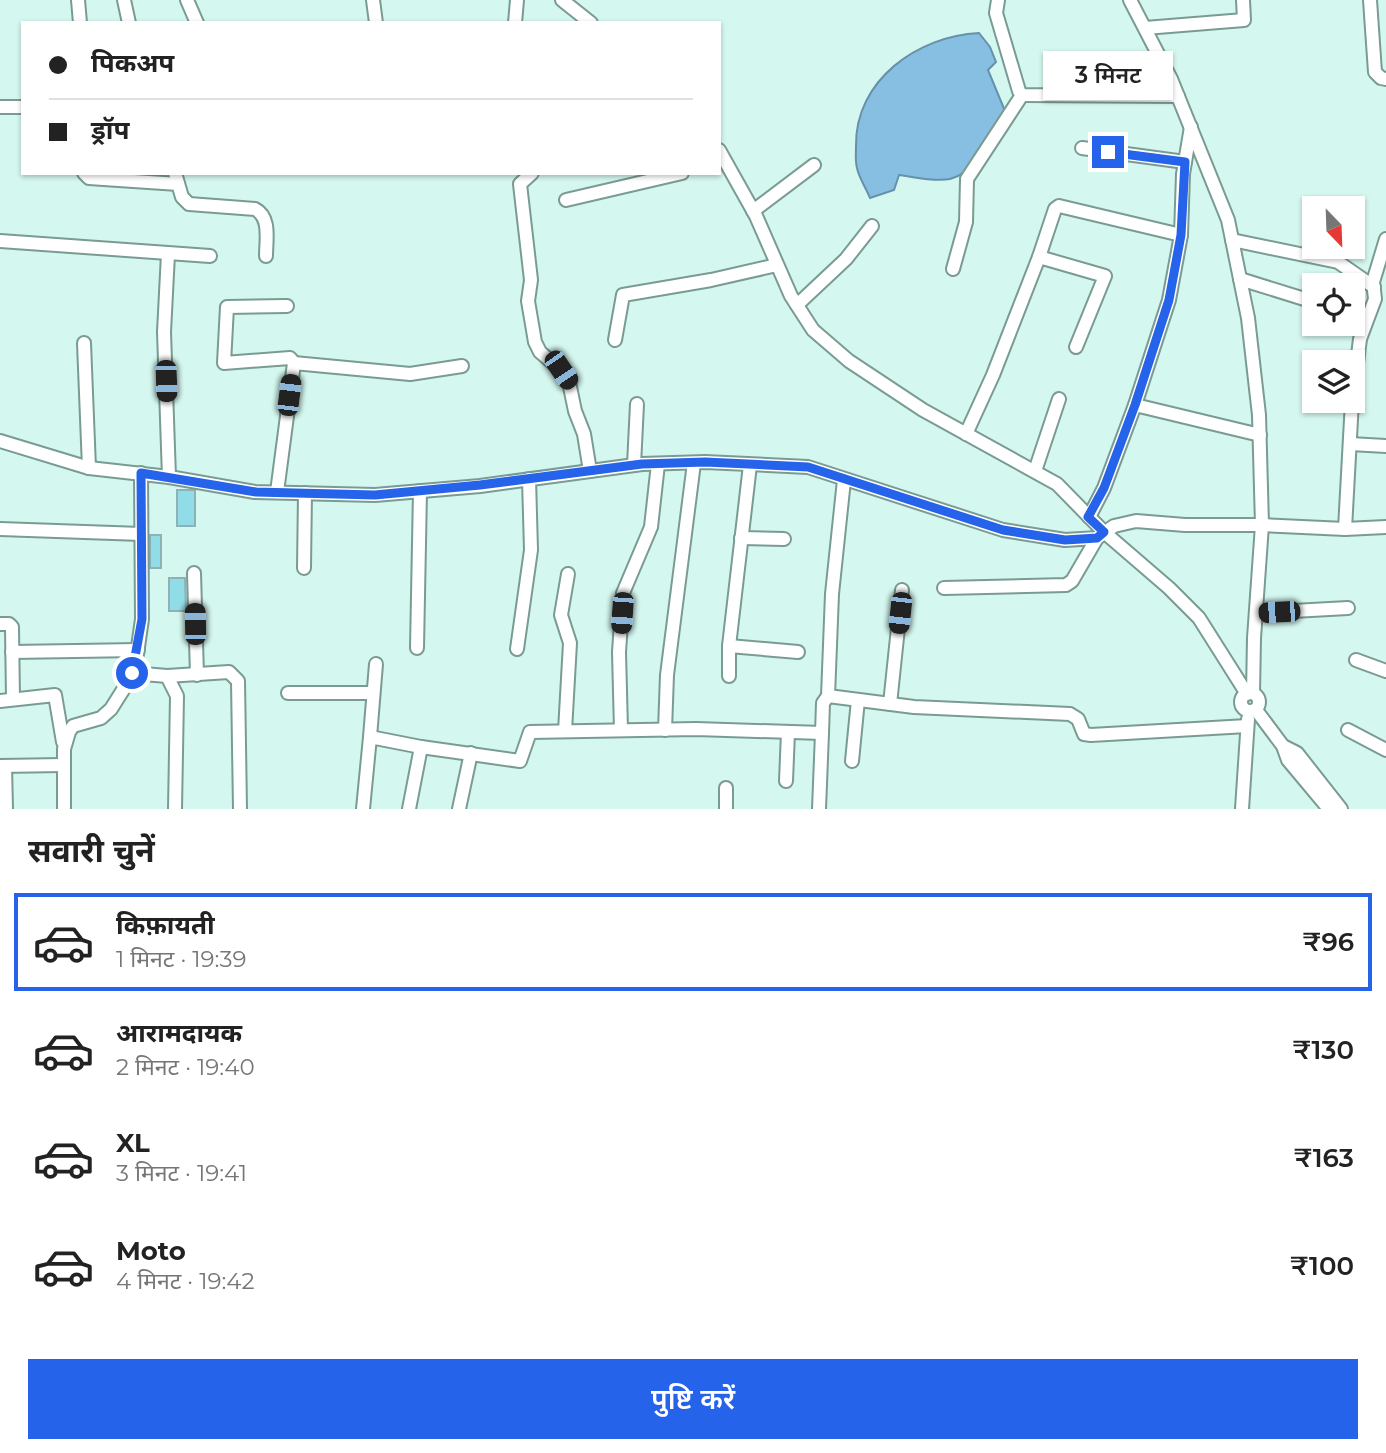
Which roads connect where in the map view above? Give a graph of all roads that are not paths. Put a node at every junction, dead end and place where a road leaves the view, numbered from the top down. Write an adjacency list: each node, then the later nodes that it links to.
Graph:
1 (78, 0): 11 (street)
2 (124, 0): 12 (street)
3 (187, 0): 13 (street)
4 (373, 0): 14 (street)
5 (517, 0): 15 (street)
6 (562, 0): 16 (street)
7 (998, 0): 19 (street)
8 (1130, 0): 17 (street)
9 (1243, 0): 17 (street)
10 (1370, 0): 18 (street)
11 (80, 21)
12 (129, 21)
13 (196, 21)
14 (376, 21)
15 (515, 21)
16 (588, 21)
17 (1145, 28): 20 (street)
18 (1386, 79)
19 (1022, 95): 20 (street); 44 (street)
20 (1178, 96): 23 (street)
21 (0, 107): 22 (street)
22 (21, 107)
23 (1191, 127): 26 (street); 38 (street)
24 (1083, 148): 26 (street)
25 (721, 158): 33 (street)
26 (1185, 162): 35 (street)
27 (814, 165): 33 (street)
28 (86, 175): 31 (street)
29 (530, 175): 71 (street)
30 (672, 175): 32 (street)
31 (176, 179): 41 (street)
32 (566, 200)
33 (753, 211): 43 (street)
34 (872, 226): 48 (street)
35 (1181, 235): 42 (street); 59 (street)
36 (1386, 239): 46 (street)
37 (0, 240): 39 (street)
38 (1232, 240): 45 (street); 46 (street)
39 (168, 254): 40 (street); 74 (street)
40 (210, 256)
41 (266, 256)
42 (1039, 257): 53 (street); 61 (street)
43 (777, 264): 48 (street); 51 (street)
44 (953, 269)
45 (1240, 279): 47 (street); 62 (street)
46 (1378, 291): 50 (street)
47 (1302, 298)
48 (797, 305): 61 (street)
49 (287, 306): 55 (street)
50 (1367, 318): 54 (street)
51 (615, 340)
52 (84, 342): 70 (street)
53 (1076, 346)
54 (1359, 350)
55 (294, 363): 56 (street); 78 (street)
56 (462, 366)
57 (1059, 399): 72 (street)
58 (637, 404): 68 (street)
59 (1135, 405): 62 (street); 80 (street)
60 (1351, 413): 64 (street)
61 (966, 433): 72 (street)
62 (1260, 435): 81 (street)
63 (0, 441): 70 (street)
64 (1350, 444): 65 (street); 84 (street)
65 (1386, 446)
66 (694, 463): 67 (street); 69 (street); 120 (street)
67 (658, 464): 68 (street); 119 (street)
68 (634, 465): 71 (street)
69 (750, 465): 76 (street); 87 (street)
70 (89, 468): 73 (street)
71 (590, 471): 75 (street)
72 (1035, 471): 80 (street)
73 (141, 473): 74 (street); 85 (street)
74 (169, 477): 78 (street)
75 (529, 479): 77 (street); 99 (street)
76 (844, 480): 86 (street); 113 (street)
77 (420, 491): 79 (street); 98 (street)
78 (277, 492): 79 (street)
79 (305, 493): 89 (street)
80 (1088, 517): 86 (street)
81 (1262, 525): 84 (street); 86 (street); 95 (street)
82 (1386, 527): 84 (street)
83 (0, 529): 85 (street)
84 (1345, 529)
85 (141, 534): 100 (street)
86 (1101, 535): 92 (street); 112 (street)
87 (741, 538): 88 (street); 97 (street)
88 (784, 539)
89 (304, 568)
90 (194, 573): 107 (street)
91 (568, 574): 122 (street)
92 (944, 588)
93 (902, 590): 116 (street)
94 (1348, 608): 95 (street)
95 (1256, 613): 112 (street)
96 (0, 624): 101 (street)
97 (729, 646): 102 (street); 109 (street)
98 (417, 648)
99 (517, 649)
100 (138, 650): 101 (street); 106 (street)
101 (12, 652): 114 (street)
102 (798, 652)
103 (1356, 660): 105 (street)
104 (376, 664): 111 (street)
105 (1386, 671)
106 (132, 673): 108 (street); 128 (street)
107 (197, 675): 108 (street); 139 (street)
108 (166, 676): 138 (street)
109 (729, 676)
110 (288, 693): 111 (street)
111 (373, 693): 125 (street)
112 (1250, 693): 117 (street)
113 (828, 696): 115 (street); 124 (street)
114 (7, 700): 128 (street)
115 (858, 700): 116 (street); 131 (street)
116 (890, 704): 118 (street)
117 (1253, 711): 118 (street); 126 (street)
118 (1247, 726): 145 (street)
119 (621, 730): 120 (street); 122 (street)
120 (666, 730): 123 (street)
121 (1348, 730): 129 (street)
122 (565, 731): 130 (street)
123 (788, 732): 124 (street); 134 (street)
124 (822, 733): 144 (street)
125 (370, 737): 127 (street); 140 (street)
126 (1283, 746): 146 (street); 147 (street)
127 (421, 747): 130 (street); 141 (street)
128 (64, 750): 132 (street)
129 (1386, 750)
130 (471, 753): 142 (street)
131 (852, 761)
132 (63, 765): 133 (street); 136 (street)
133 (2, 766): 137 (street)
134 (786, 781)
135 (726, 788): 143 (street)
136 (64, 808)
137 (6, 809)
138 (175, 809)
139 (240, 809)
140 (363, 809)
141 (409, 809)
142 (459, 809)
143 (726, 809)
144 (819, 809)
145 (1242, 809)
146 (1329, 809)
147 (1341, 809)

